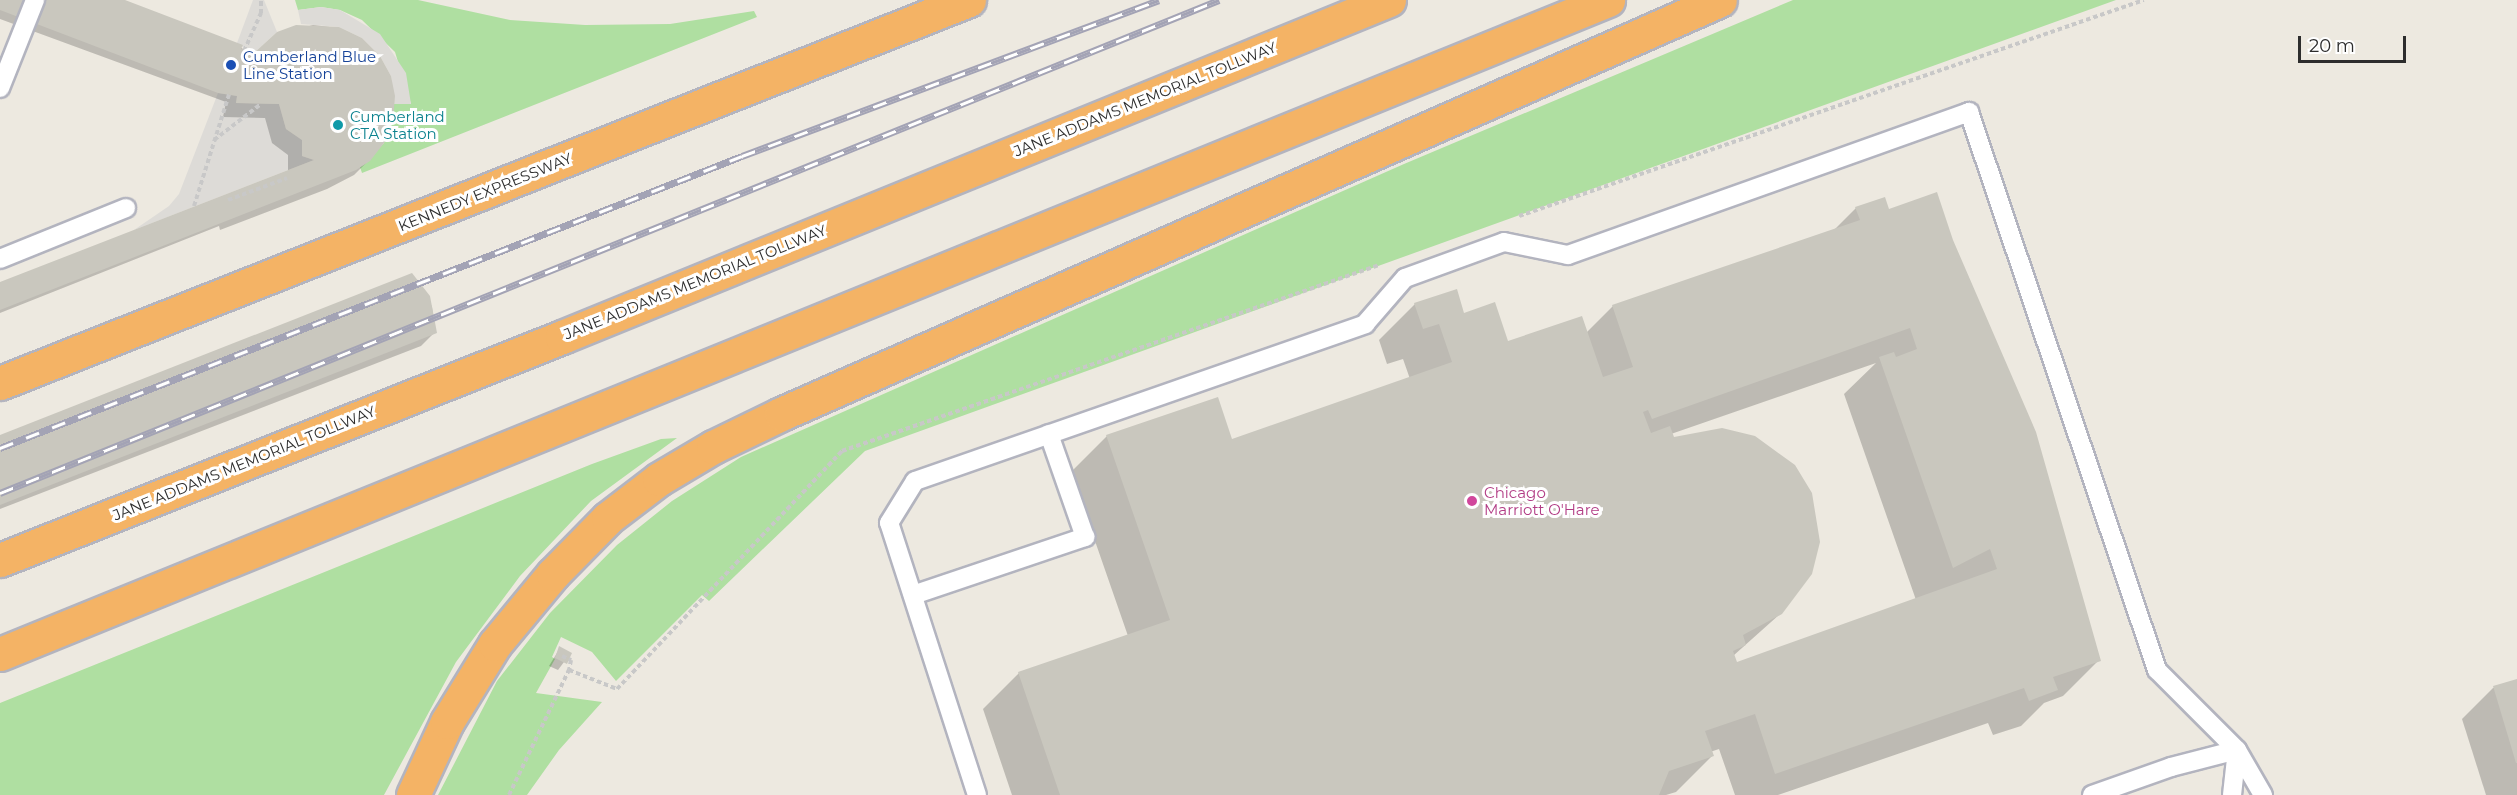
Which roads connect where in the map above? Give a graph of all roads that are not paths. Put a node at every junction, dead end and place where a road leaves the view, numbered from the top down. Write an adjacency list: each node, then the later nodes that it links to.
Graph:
1 (35, 0): 6 (lane)
2 (969, 0): 9 (highway, KENNEDY EXPRESSWAY)
3 (1389, 0): 11 (highway, JANE ADDAMS MEMORIAL TOLLWAY)
4 (1608, 0): 13 (highway)
5 (1720, 0): 15 (highway)
6 (0, 88)
7 (126, 208): 8 (lane)
8 (0, 259)
9 (0, 383)
10 (1049, 434): 12 (lane); 12 (lane); 14 (lane)
11 (0, 560)
12 (913, 595): 16 (lane)
13 (0, 654)
14 (2237, 750): 17 (lane); 18 (lane); 19 (lane)
15 (413, 795)
16 (977, 795)
17 (2092, 795)
18 (2232, 795)
19 (2263, 795)

